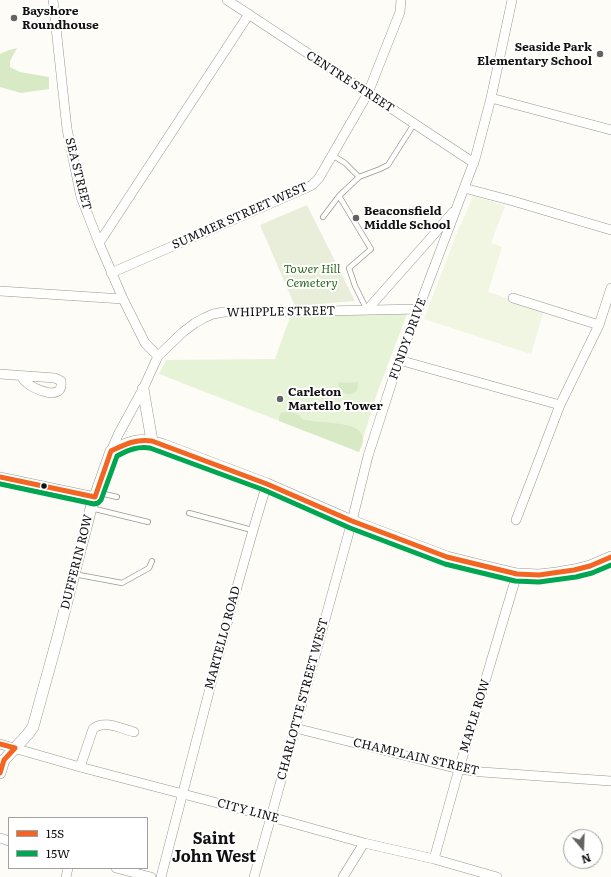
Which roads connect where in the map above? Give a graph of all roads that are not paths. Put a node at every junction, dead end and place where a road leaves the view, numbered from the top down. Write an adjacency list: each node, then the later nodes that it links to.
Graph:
1 (54, 0): 18 (street, SEA STREET)
2 (227, 0): 5 (street, CENTRE STREET)
3 (401, 0): 6 (street, SUMMER STREET WEST)
4 (512, 0): 7 (street, FUNDY DRIVE)
5 (248, 14): 6 (street, CENTRE STREET); 18 (street)
6 (368, 93): 8 (street, CENTRE STREET); 10 (street, SUMMER STREET WEST)
7 (491, 98): 9 (street); 11 (street, FUNDY DRIVE)
8 (414, 124): 11 (street, CENTRE STREET); 12 (lane)
9 (611, 130)
10 (332, 155): 12 (lane); 19 (street, SUMMER STREET WEST)
11 (474, 163): 13 (street, FUNDY DRIVE)
12 (359, 177): 14 (lane)
13 (464, 188): 15 (street, FUNDY DRIVE); 17 (street)
14 (339, 196): 16 (lane); 25 (lane)
15 (458, 207): 24 (street, FUNDY DRIVE); 25 (street, FUNDY DRIVE)
16 (323, 217)
17 (611, 230)
18 (99, 243): 19 (street, SEA STREET)
19 (111, 273): 23 (street, SEA STREET)
20 (611, 288): 26 (street)
21 (0, 291): 23 (street)
22 (513, 298): 26 (street)
23 (123, 299): 27 (street, SEA STREET)
24 (419, 309): 25 (street, WHIPPLE STREET); 28 (street, FUNDY DRIVE)
25 (366, 310): 27 (street, WHIPPLE STREET)
26 (599, 325): 32 (street)
27 (158, 356): 31 (street, DUFFERIN ROW)
28 (399, 360): 32 (street); 42 (street, FUNDY DRIVE)
29 (0, 374): 30 (street)
30 (21, 376)
31 (143, 389): 33 (street); 34 (street, DUFFERIN ROW)
32 (560, 405): 41 (street)
33 (152, 441): 34 (street); 36 (street)
34 (111, 452): 37 (street, DUFFERIN ROW)
35 (0, 477): 37 (street)
36 (267, 484): 42 (street); 44 (street, MARTELLO ROAD)
37 (96, 495): 38 (lane); 39 (street, DUFFERIN ROW)
38 (117, 497)
39 (91, 508): 43 (lane); 47 (street, DUFFERIN ROW)
40 (189, 513): 44 (lane)
41 (516, 520)
42 (352, 521): 48 (street); 49 (street, CHARLOTTE STREET WEST)
43 (148, 522)
44 (252, 530): 57 (street, MARTELLO ROAD)
45 (611, 557): 48 (street)
46 (152, 561): 47 (lane)
47 (74, 574): 52 (street, DUFFERIN ROW)
48 (517, 574): 54 (street, MAPLE ROW)
49 (295, 728): 54 (street, CHAMPLAIN STREET); 58 (street, CHARLOTTE STREET WEST)
50 (134, 732): 53 (street)
51 (0, 744): 52 (street, CITY LINE)
52 (15, 748): 53 (street, CITY LINE); 55 (street, DUFFERIN ROW)
53 (80, 767): 57 (street, CITY LINE)
54 (459, 769): 56 (street, CHAMPLAIN STREET); 60 (street, MAPLE ROW)
55 (0, 773)
56 (611, 781)
57 (182, 793): 58 (street, CITY LINE); 63 (street, MARTELLO ROAD)
58 (271, 817): 59 (street, CITY LINE); 64 (street, CHARLOTTE STREET WEST)
59 (364, 843): 60 (street, CITY LINE); 65 (street)
60 (434, 859): 66 (street, CITY LINE)
61 (120, 869): 62 (street)
62 (151, 877)
63 (162, 877)
64 (254, 877)
65 (343, 877)
66 (497, 877)

